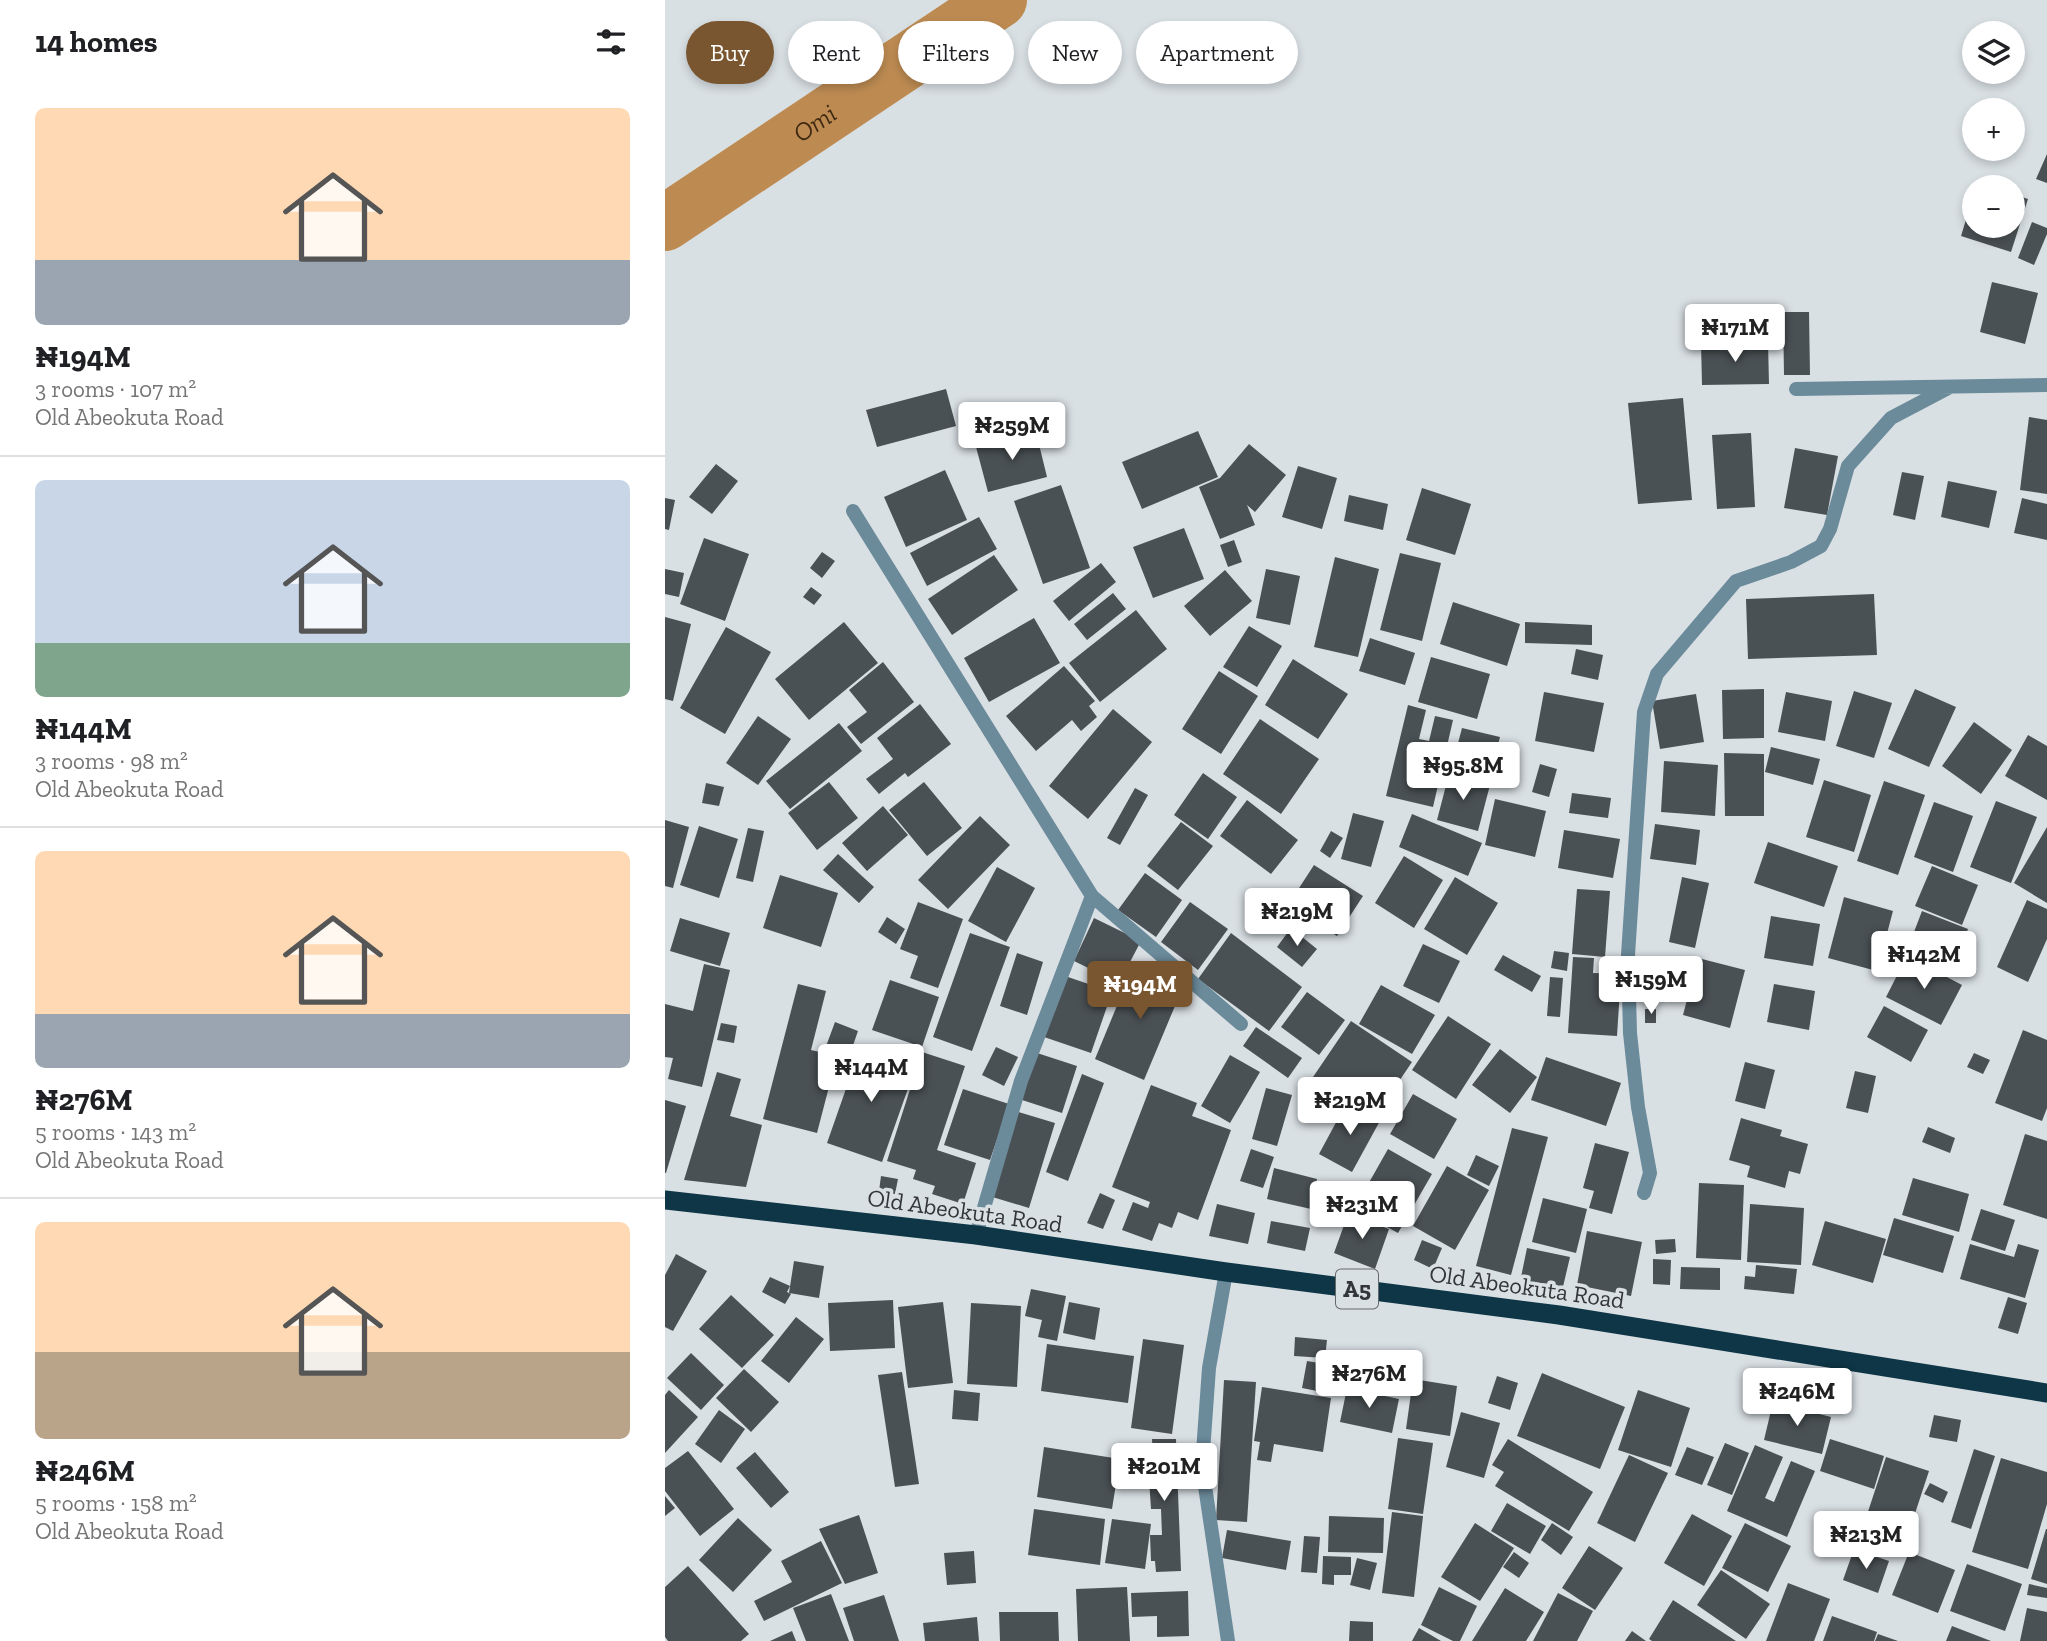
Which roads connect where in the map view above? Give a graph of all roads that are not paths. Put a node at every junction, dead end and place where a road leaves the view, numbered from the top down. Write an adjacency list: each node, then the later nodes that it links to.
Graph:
1 (2047, 386): 2 (street)
2 (1950, 387): 3 (street); 7 (street)
3 (1796, 389)
4 (853, 510): 5 (street)
5 (1093, 896): 6 (street); 9 (street)
6 (1241, 1024)
7 (1644, 1193)
8 (665, 1200): 9 (highway, Old Abeokuta Road / A5)
9 (976, 1235): 10 (highway, Old Abeokuta Road / A5)
10 (1227, 1272): 11 (highway, Old Abeokuta Road / A5); 12 (street)
11 (2047, 1393)
12 (1228, 1641)

